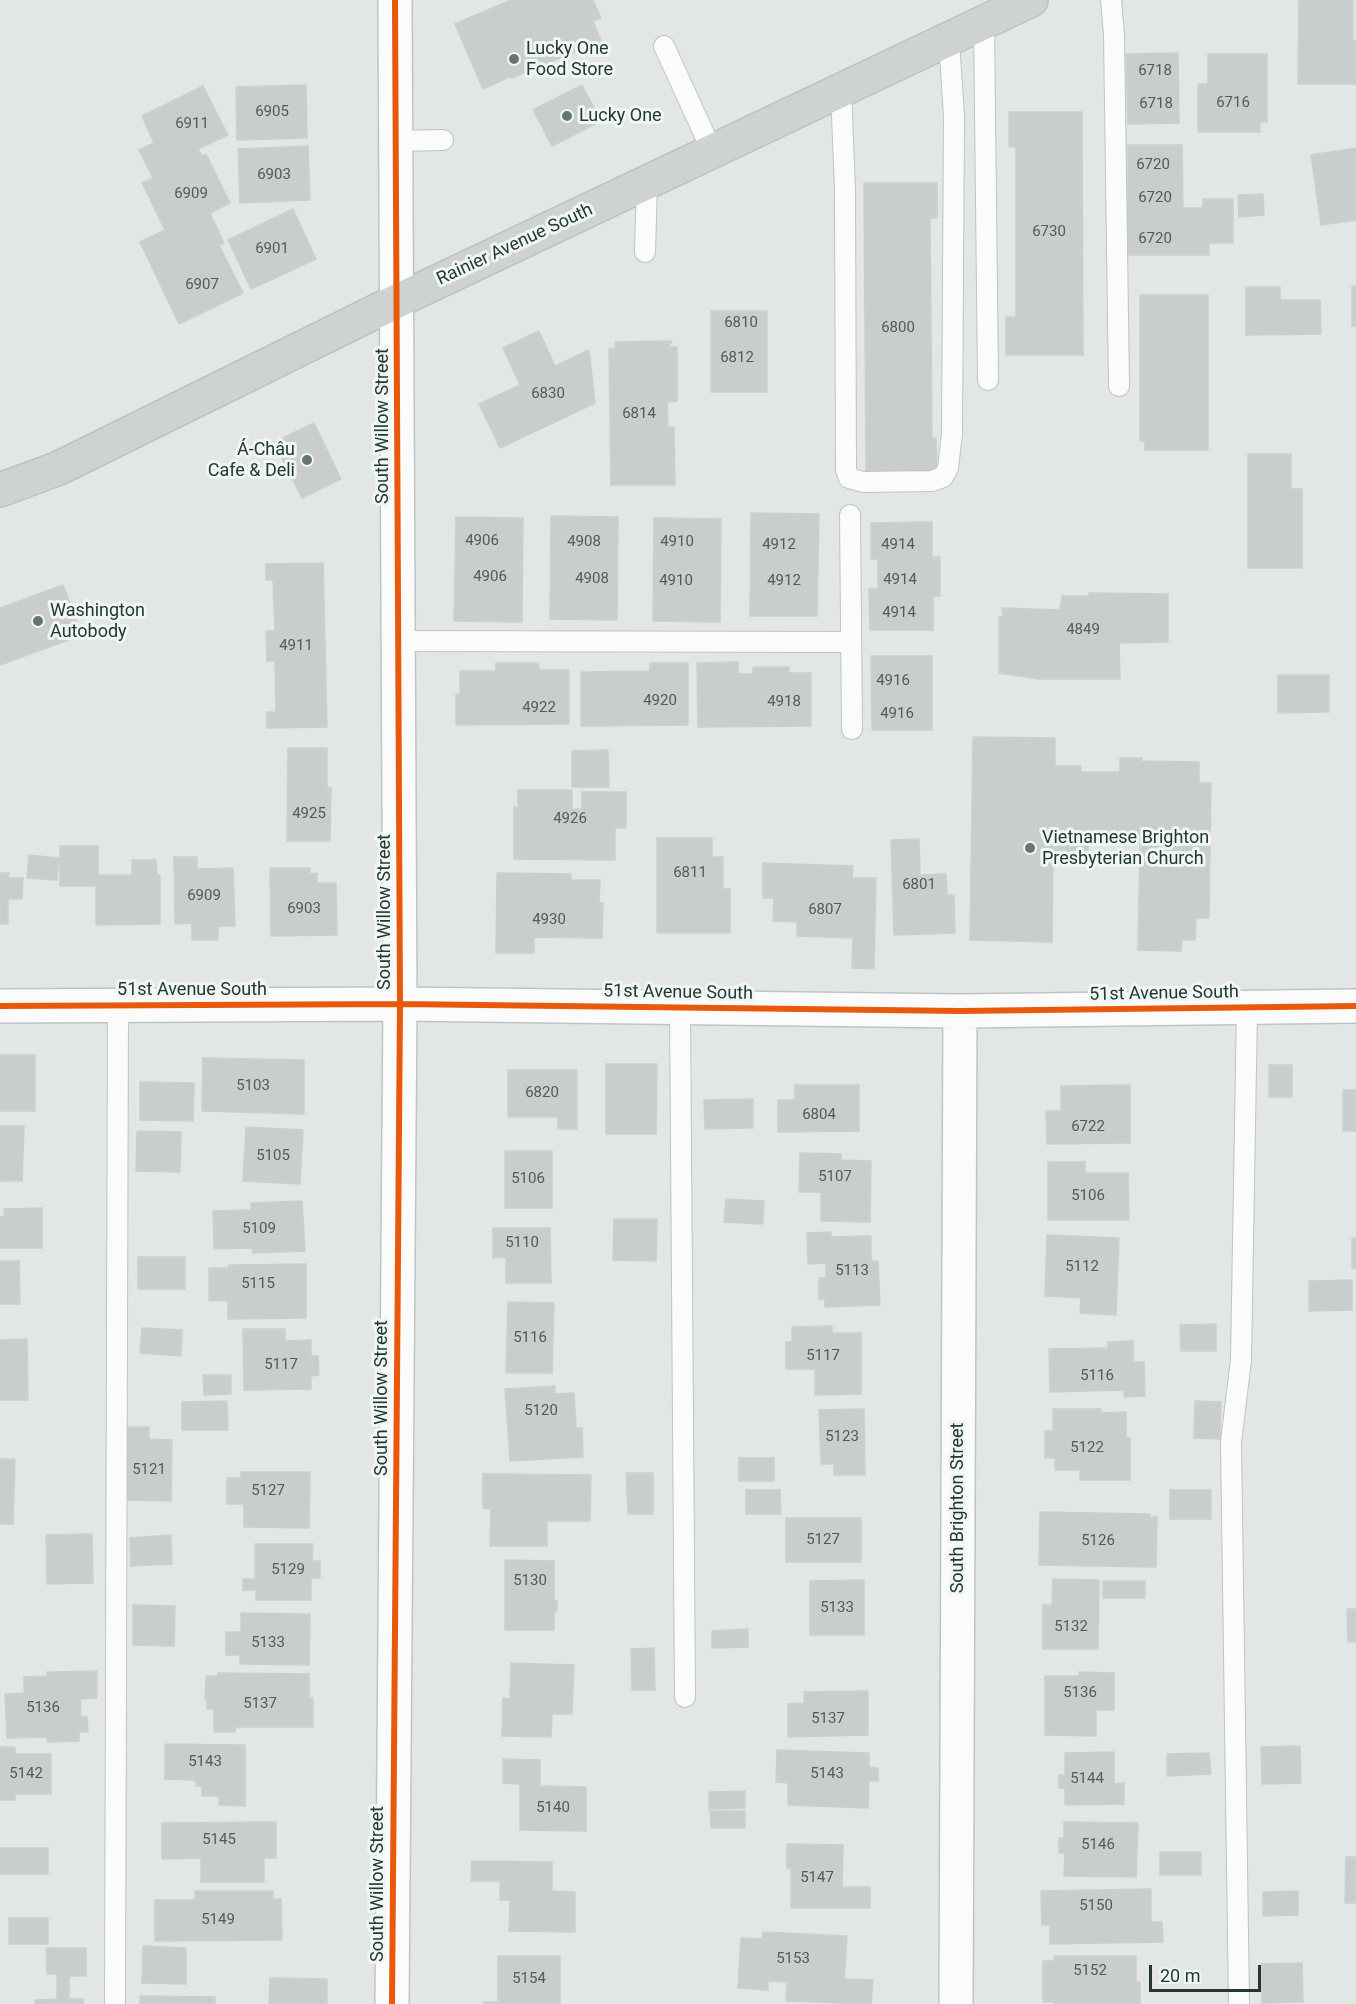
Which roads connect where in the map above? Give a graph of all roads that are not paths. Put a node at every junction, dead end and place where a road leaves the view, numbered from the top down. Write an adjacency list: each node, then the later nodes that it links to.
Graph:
1 (395, 0): 9 (street, South Willow Street)
2 (1031, 0): 4 (main road, Rainier Avenue South)
3 (1111, 0): 15 (lane)
4 (984, 22): 5 (main road, Rainier Avenue South); 14 (lane)
5 (949, 41): 7 (main road, Rainier Avenue South); 7 (lane)
6 (664, 46): 10 (lane)
7 (841, 90): 10 (main road, Rainier Avenue South)
8 (443, 140): 9 (lane)
9 (395, 141): 13 (street, South Willow Street)
10 (712, 151): 11 (main road, Rainier Avenue South)
11 (647, 183): 12 (lane); 13 (main road, Rainier Avenue South)
12 (645, 252)
13 (397, 301): 16 (main road, Rainier Avenue South); 18 (street, South Willow Street)
14 (988, 380)
15 (1119, 386)
16 (0, 490)
17 (850, 515): 19 (lane)
18 (398, 641): 19 (lane); 21 (street, South Willow Street)
19 (851, 642): 20 (lane)
20 (852, 729)
21 (400, 1004): 23 (street, 51st Avenue South); 25 (street, 51st Avenue South); 30 (street, South Willow Street)
22 (0, 1006): 23 (street, 51st Avenue South)
23 (118, 1006): 29 (lane)
24 (1356, 1006): 26 (street, 51st Avenue South)
25 (680, 1008): 27 (street, 51st Avenue South); 28 (lane)
26 (1247, 1008): 27 (street, 51st Avenue South); 32 (lane)
27 (960, 1011): 31 (street, South Brighton Street)
28 (686, 1697)
29 (115, 2004)
30 (392, 2004)
31 (956, 2004)
32 (1239, 2004)

